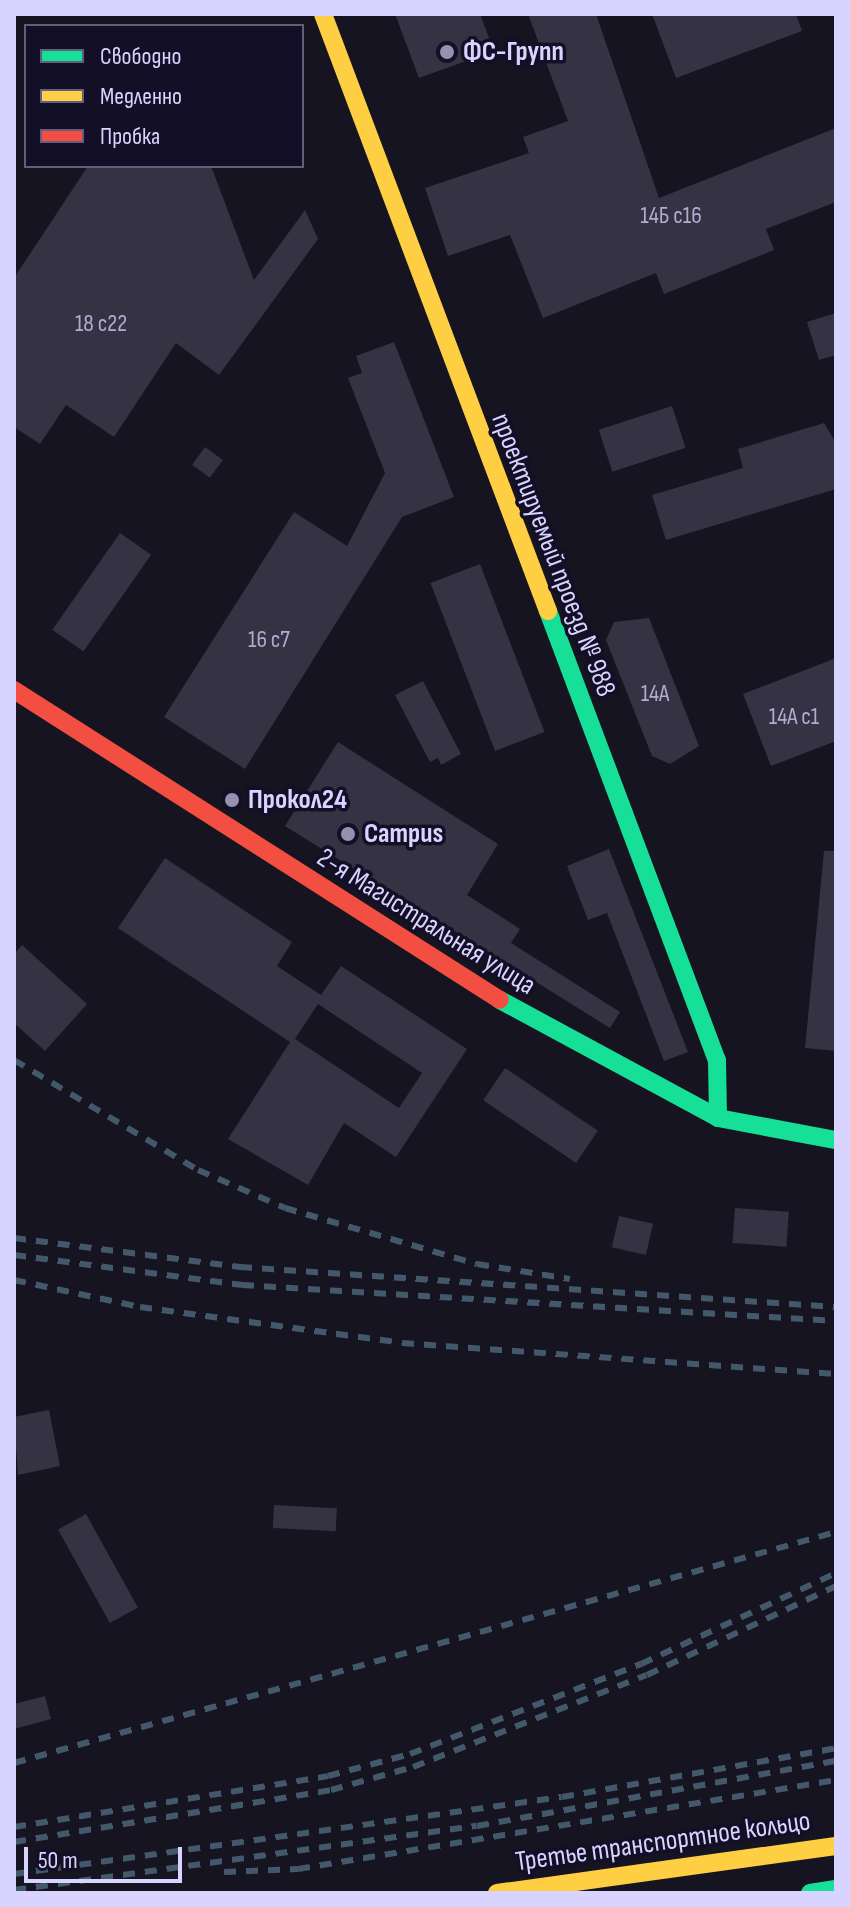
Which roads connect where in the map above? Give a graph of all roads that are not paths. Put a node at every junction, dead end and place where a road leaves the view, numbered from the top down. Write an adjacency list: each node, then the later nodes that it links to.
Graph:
1 (323, 14): 3 (street, проектируемый проезд № 988)
2 (14, 690): 3 (street, 2-я Магистральная улица)
3 (718, 1118): 4 (street, 2-я Магистральная улица)
4 (836, 1140)
5 (836, 1829): 7 (street)
6 (836, 1846): 7 (street, Третье транспортное кольцо)
7 (643, 1872): 9 (street, Третье транспортное кольцо)
8 (836, 1889): 10 (street)
9 (497, 1893)
10 (810, 1893)

